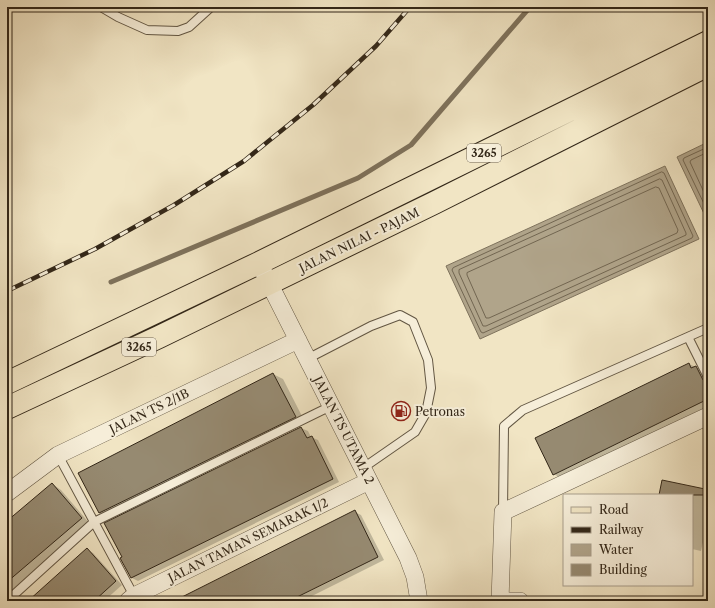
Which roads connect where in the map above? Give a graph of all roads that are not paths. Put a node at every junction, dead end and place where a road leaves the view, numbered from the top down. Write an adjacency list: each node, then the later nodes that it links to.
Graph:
1 (101, 7): 2 (lane)
2 (211, 7)
3 (708, 42): 5 (main road, JALAN NILAI - PAJAM / 3265)
4 (708, 65): 6 (main road, JALAN NILAI - PAJAM / 3265)
5 (259, 263): 6 (street, JALAN TS UTAMA 2); 12 (main road, JALAN NILAI - PAJAM / 3265)
6 (269, 284): 9 (street, JALAN TS UTAMA 2); 14 (main road, JALAN NILAI - PAJAM / 3265)
7 (708, 328): 8 (lane)
8 (688, 337): 11 (lane); 19 (lane)
9 (298, 340): 10 (street, JALAN TS UTAMA 2); 16 (street, JALAN TS 2/1B)
10 (307, 359): 13 (street, JALAN TS UTAMA 2); 17 (lane)
11 (708, 377)
12 (7, 383)
13 (331, 406): 17 (street, JALAN TS UTAMA 2); 20 (lane)
14 (7, 408)
15 (708, 416): 19 (street)
16 (58, 455): 18 (street, JALAN TS 2/1B); 20 (lane)
17 (366, 474): 21 (street, JALAN TAMAN SEMARAK 1/2); 23 (street, JALAN TS UTAMA 2)
18 (7, 493)
19 (503, 512): 24 (street)
20 (94, 522): 21 (lane); 22 (lane)
21 (131, 598)
22 (7, 601)
23 (419, 601)
24 (500, 601): 25 (street)
25 (520, 601)

